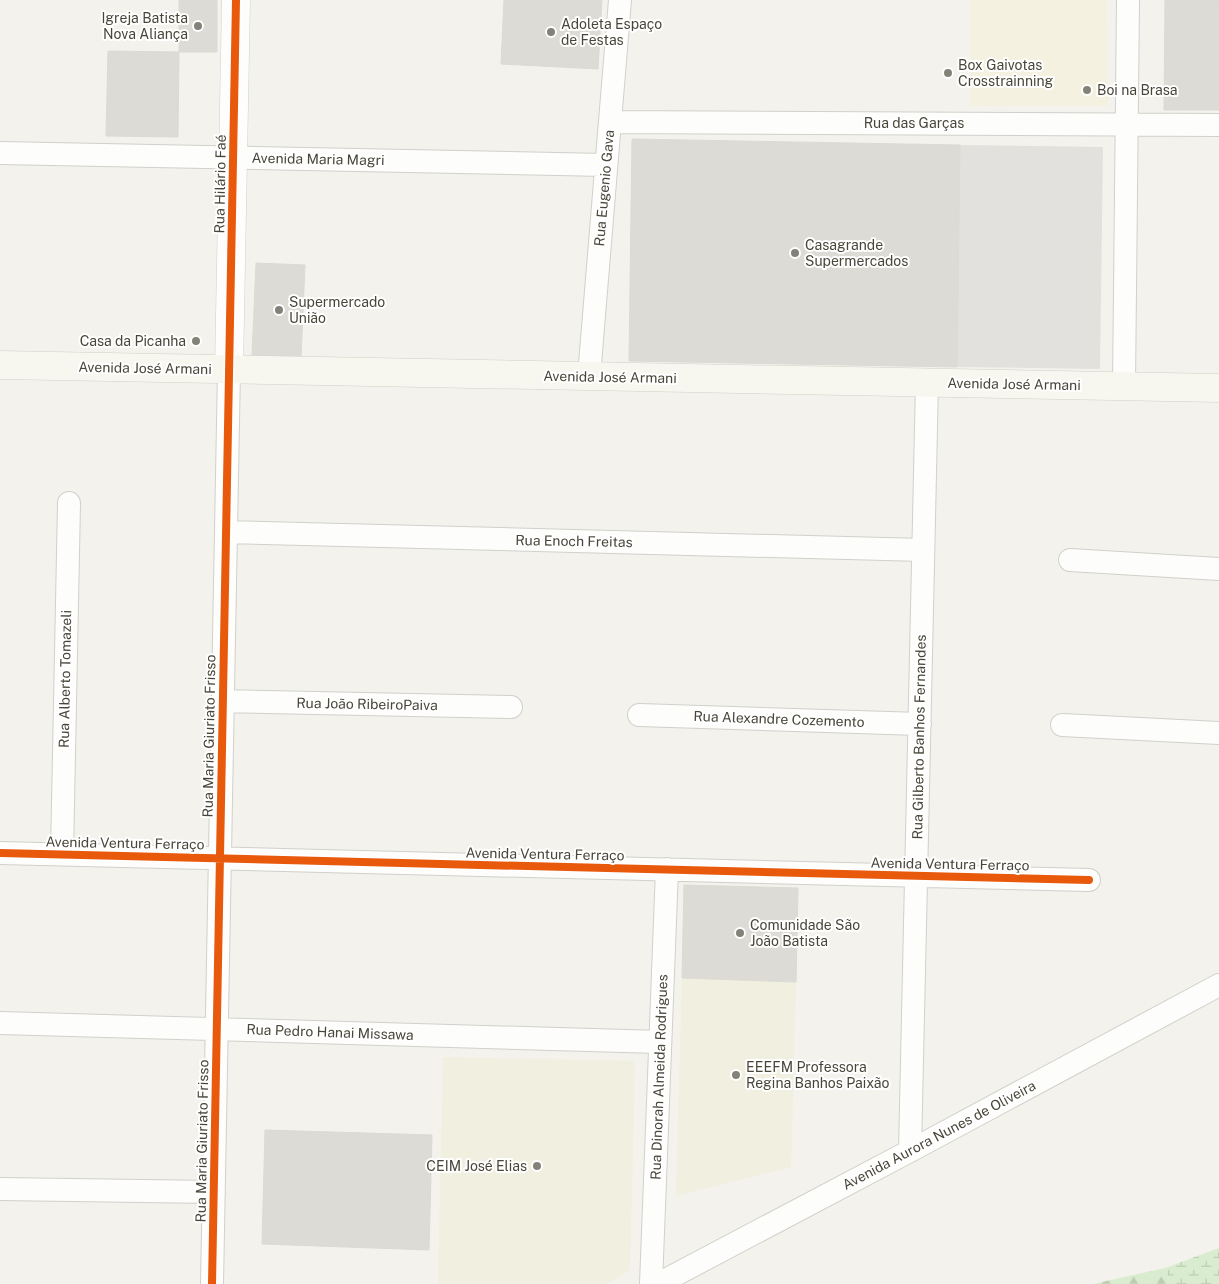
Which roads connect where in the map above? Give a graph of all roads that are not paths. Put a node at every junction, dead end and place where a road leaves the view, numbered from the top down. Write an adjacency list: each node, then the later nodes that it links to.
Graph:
1 (236, 0): 8 (street, Rua Hilário Faé)
2 (620, 0): 4 (street, Rua Eugenio Gava)
3 (1128, 0): 5 (street)
4 (610, 122): 5 (street, Rua das Garças); 9 (street, Rua Eugenio Gava)
5 (1127, 124): 6 (street, Rua das Garças); 14 (street)
6 (1219, 125)
7 (0, 153): 8 (street, Avenida Maria Magri)
8 (232, 157): 9 (street, Avenida Maria Magri); 11 (street, Rua Hilário Faé)
9 (606, 165): 12 (street, Rua Eugenio Gava)
10 (0, 365): 11 (main road, Avenida José Armani)
11 (228, 369): 12 (main road, Avenida José Armani); 17 (street, Rua Maria Giuriato Frisso)
12 (589, 376): 13 (main road, Avenida José Armani)
13 (927, 383): 14 (main road, Avenida José Armani); 18 (street, Rua Gilberto Banhos Fernandes)
14 (1124, 386): 15 (main road, Avenida José Armani)
15 (1219, 388)
16 (69, 503): 28 (street, Rua Alberto Tomazeli)
17 (226, 532): 18 (street, Rua Enoch Freitas); 21 (street, Rua Maria Giuriato Frisso)
18 (923, 550): 24 (street, Rua Gilberto Banhos Fernandes)
19 (1070, 560): 20 (street)
20 (1219, 569)
21 (222, 701): 22 (street, Rua João RibeiroPaiva); 29 (street, Rua Maria Giuriato Frisso)
22 (511, 706)
23 (639, 715): 24 (street, Rua Alexandre Cozemento)
24 (920, 724): 31 (street, Rua Gilberto Banhos Fernandes)
25 (1062, 725): 26 (street)
26 (1219, 733)
27 (0, 853): 28 (street, Avenida Ventura Ferraço)
28 (62, 854): 29 (street, Avenida Ventura Ferraço)
29 (220, 858): 30 (street, Avenida Ventura Ferraço); 35 (street, Rua Maria Giuriato Frisso)
30 (667, 869): 31 (street, Avenida Ventura Ferraço); 36 (street, Rua Dinorah Almeida Rodrigues)
31 (916, 876): 32 (street, Avenida Ventura Ferraço); 37 (street, Rua Gilberto Banhos Fernandes)
32 (1089, 880)
33 (1219, 985): 37 (street, Avenida Aurora Nunes de Oliveira)
34 (0, 1023): 35 (street, Rua Pedro Hanai Missawa)
35 (217, 1029): 36 (street, Rua Pedro Hanai Missawa); 39 (street, Rua Maria Giuriato Frisso)
36 (660, 1042): 41 (street, Rua Dinorah Almeida Rodrigues)
37 (910, 1151): 42 (street, Avenida Aurora Nunes de Oliveira)
38 (0, 1189): 39 (street)
39 (214, 1192): 40 (street, Rua Maria Giuriato Frisso)
40 (212, 1284)
41 (651, 1284)
42 (658, 1284)

